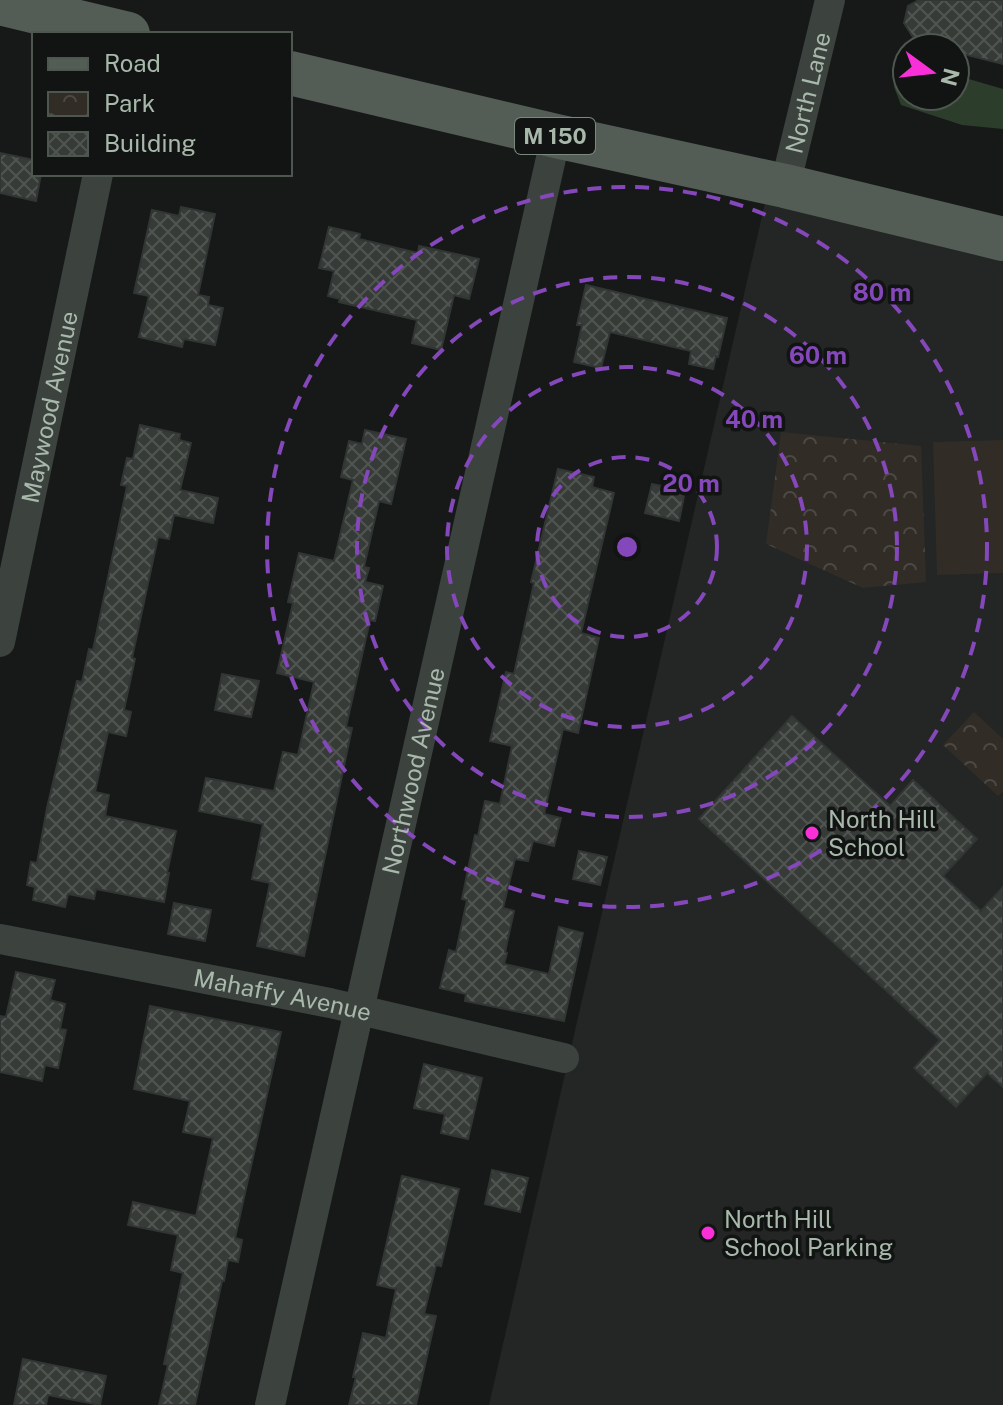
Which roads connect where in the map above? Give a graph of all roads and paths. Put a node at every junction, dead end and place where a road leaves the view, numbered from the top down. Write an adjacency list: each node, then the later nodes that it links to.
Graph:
1 (830, 0): 8 (street, North Lane)
2 (0, 3): 3 (main road)
3 (73, 10): 4 (main road)
4 (123, 32)
5 (292, 73): 6 (main road, M 150)
6 (556, 136): 8 (main road, M 150); 12 (street, Northwood Avenue)
7 (98, 176): 10 (street, Maywood Avenue)
8 (803, 190): 9 (main road, M 150)
9 (1003, 239)
10 (0, 642)
11 (0, 939): 12 (street, Mahaffy Avenue)
12 (359, 1011): 13 (street, Mahaffy Avenue); 14 (street, Northwood Avenue)
13 (564, 1058)
14 (270, 1405)

